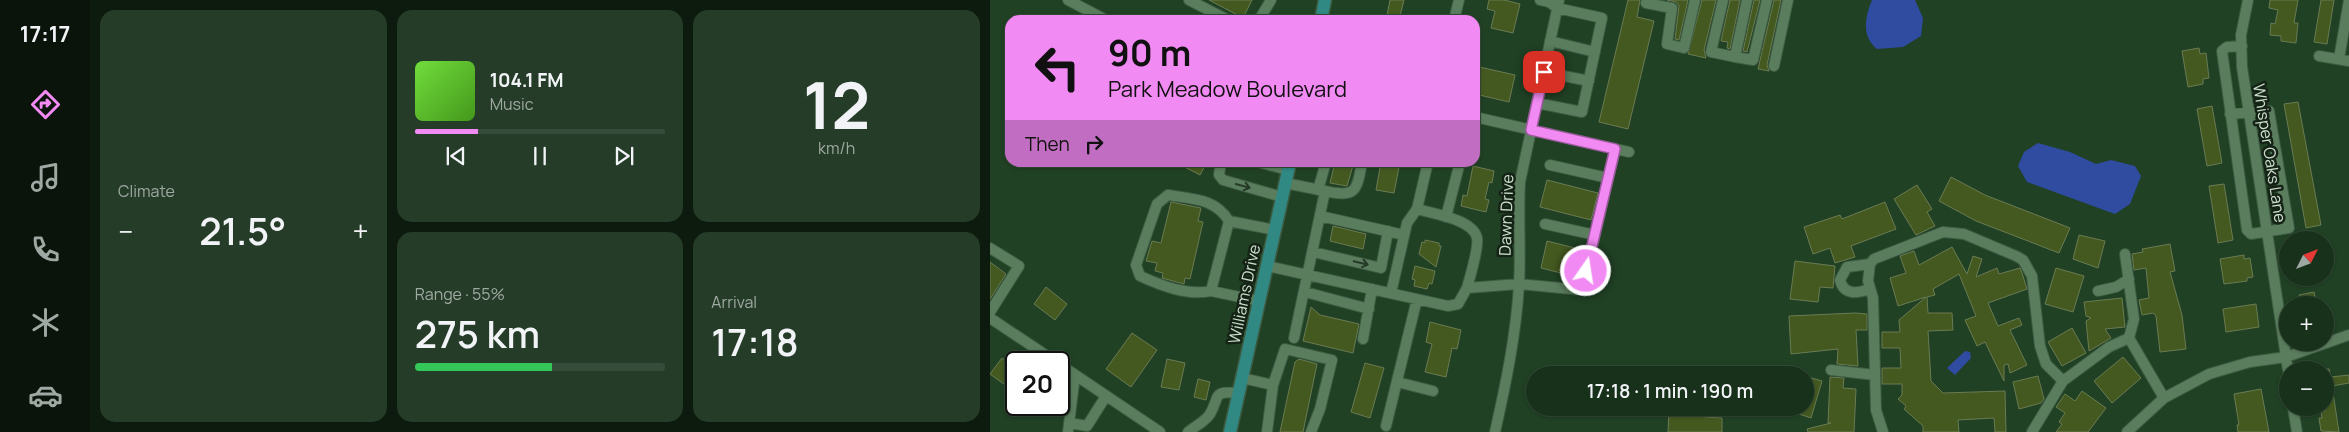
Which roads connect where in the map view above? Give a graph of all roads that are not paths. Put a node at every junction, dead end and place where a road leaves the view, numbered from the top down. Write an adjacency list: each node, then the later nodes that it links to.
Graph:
1 (1068, 0): 17 (street)
2 (1189, 0): 18 (street)
3 (1271, 0): 19 (street)
4 (1325, 0): 20 (main road)
5 (1459, 0): 21 (street)
6 (1540, 0): 15 (street)
7 (1647, 0): 16 (street)
8 (1694, 0): 16 (street)
9 (1723, 0): 25 (street)
10 (1747, 0): 25 (street)
11 (1767, 0): 25 (street)
12 (1788, 0): 28 (street)
13 (2248, 0): 23 (street, Whisper Oaks Lane)
14 (2349, 0): 27 (street)
15 (1558, 4): 22 (street, Dawn Drive); 24 (street)
16 (1664, 4)
17 (1096, 15)
18 (1218, 15)
19 (1262, 15)
20 (1322, 15)
21 (1455, 15)
22 (1550, 42): 24 (street); 29 (street, Dawn Drive)
23 (2242, 46): 32 (street, Whisper Oaks Lane); 33 (street)
24 (1595, 52): 30 (street)
25 (1735, 56)
26 (2319, 56): 27 (street)
27 (2344, 60)
28 (1774, 66)
29 (1544, 72): 30 (street); 31 (street, Dawn Drive)
30 (1589, 80): 31 (street)
31 (1537, 103): 35 (street, Dawn Drive)
32 (2249, 112): 33 (street); 56 (street, Whisper Oaks Lane); 56 (street)
33 (2230, 114): 56 (street)
34 (1480, 118): 35 (street)
35 (1531, 130): 36 (street); 68 (street, Dawn Drive)
36 (1615, 149): 37 (street); 45 (street)
37 (1629, 152)
38 (1550, 165): 45 (street)
39 (1220, 167): 48 (street, one-way to 48)
40 (1289, 167): 46 (main road, Williams Drive)
41 (1325, 167): 47 (street)
42 (1361, 167): 47 (street)
43 (1427, 167): 49 (street)
44 (1459, 167): 51 (street)
45 (1608, 178): 58 (street)
46 (1285, 183): 47 (street); 48 (main road, Williams Drive)
47 (1322, 190): 50 (street)
48 (1282, 197): 54 (main road, Williams Drive)
49 (1417, 209): 51 (street); 57 (street)
50 (1320, 216): 55 (street); 60 (street)
51 (1446, 218): 69 (street)
52 (1229, 221): 54 (street); 72 (street); 72 (street)
53 (1545, 224): 58 (street)
54 (1275, 230): 63 (main road, Williams Drive)
55 (1388, 231): 57 (street); 64 (street)
56 (2267, 231): 86 (street, Whisper Oaks Lane)
57 (1404, 235): 65 (street)
58 (1595, 235): 68 (street)
59 (990, 248): 79 (street)
60 (1313, 252): 64 (street, one-way to 64); 66 (street)
61 (2125, 254): 67 (street)
62 (1870, 264): 71 (street); 71 (street); 93 (street)
63 (1267, 266): 66 (street); 77 (main road, Williams Drive)
64 (1381, 268): 65 (street)
65 (1396, 272): 75 (street)
66 (1308, 276): 70 (street); 74 (street)
67 (2129, 279): 73 (street); 83 (street)
68 (1519, 284): 69 (street); 109 (street, Dawn Drive)
69 (1467, 288): 76 (street)
70 (1372, 289): 75 (street); 78 (street)
71 (1870, 289): 90 (street)
72 (1211, 291): 77 (street)
73 (2098, 291)
74 (1305, 292): 78 (street); 82 (street)
75 (1391, 293): 76 (street)
76 (1417, 299): 94 (street)
77 (1259, 301): 92 (main road, Williams Drive)
78 (1368, 310): 84 (street)
79 (990, 312)
80 (990, 318): 85 (street)
81 (2349, 335): 86 (street)
82 (1294, 338)
83 (2129, 338): 93 (street); 99 (street)
84 (1363, 339)
85 (1040, 351)
86 (2286, 357): 87 (street, Whisper Oaks Lane); 99 (street)
87 (2287, 361)
88 (1831, 370): 90 (street)
89 (1070, 371): 91 (street)
90 (1875, 374): 110 (street)
91 (1075, 375): 98 (street); 102 (street)
92 (1242, 378): 95 (street); 97 (main road, Williams Drive)
93 (2063, 381): 111 (street)
94 (1396, 382): 96 (street); 101 (street)
95 (1272, 385): 107 (street); 108 (street)
96 (1434, 391)
97 (1239, 393): 105 (street); 106 (main road, Williams Drive)
98 (1106, 396): 102 (street); 103 (street)
99 (2164, 398): 112 (street)
100 (2294, 416): 113 (street)
101 (1386, 426)
102 (1068, 427)
103 (1145, 428): 104 (street)
104 (1160, 432)
105 (1188, 432)
106 (1230, 432)
107 (1267, 432)
108 (1311, 432)
109 (1495, 432)
110 (1883, 432)
111 (2032, 432)
112 (2126, 432)
113 (2297, 432)

